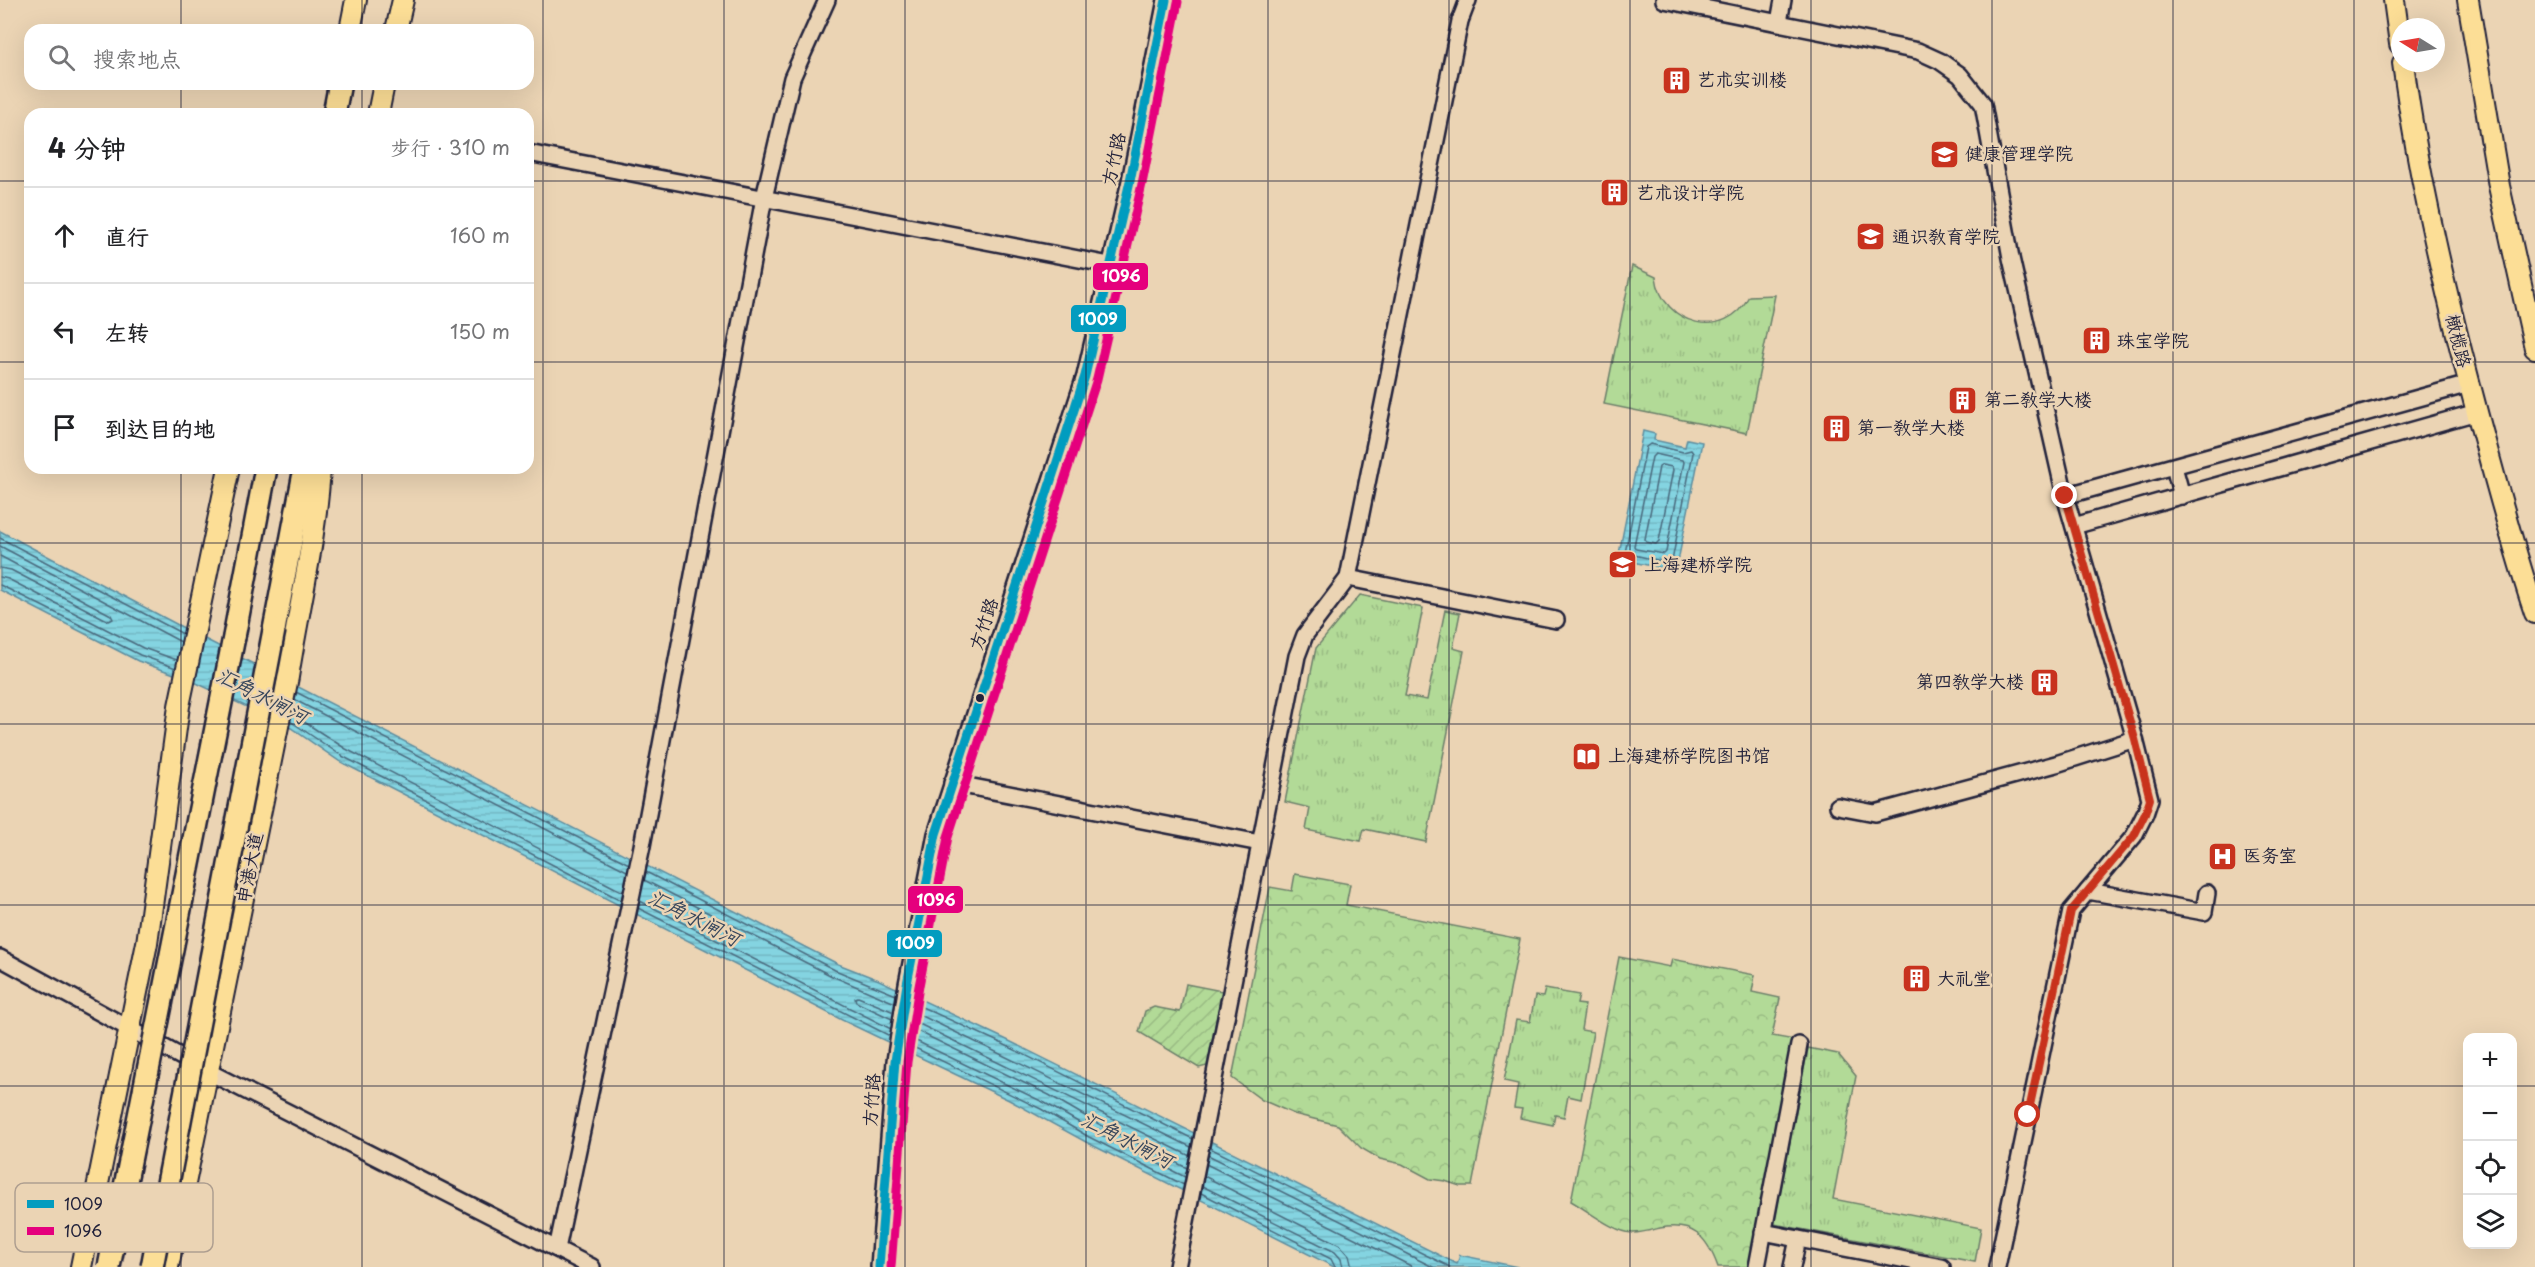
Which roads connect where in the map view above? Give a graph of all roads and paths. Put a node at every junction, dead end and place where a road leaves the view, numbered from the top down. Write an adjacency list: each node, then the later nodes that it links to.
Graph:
1 (356, 0): 13 (main road)
2 (403, 0): 14 (main road)
3 (827, 0): 21 (street)
4 (1166, 0): 22 (street, 方竹路)
5 (1468, 0): 34 (street)
6 (1664, 0): 10 (street)
7 (1783, 0): 12 (street)
8 (2394, 0): 11 (main road)
9 (2468, 0): 23 (main road)
10 (1733, 6): 12 (street)
11 (2396, 18)
12 (1779, 22): 31 (street)
13 (351, 24)
14 (397, 24)
15 (2405, 72): 24 (main road, 橄榄路)
16 (338, 90): 18 (highway)
17 (383, 90): 19 (main road)
18 (334, 108)
19 (379, 108)
20 (534, 154): 21 (street)
21 (764, 198): 22 (street); 53 (street)
22 (1110, 265): 38 (street, 方竹路)
23 (2535, 348)
24 (2469, 384): 25 (main road, 橄榄路); 26 (street)
25 (2477, 412): 32 (street); 35 (main road, 橄榄路)
26 (2174, 467): 31 (street); 32 (street)
27 (228, 474): 44 (main road)
28 (265, 474): 48 (highway, bridge)
29 (304, 474): 49 (highway, bridge)
30 (320, 474): 46 (main road, 申港大道)
31 (2065, 496): 33 (street)
32 (2182, 496): 33 (street)
33 (2073, 526): 37 (street)
34 (1348, 578): 36 (street); 40 (street)
35 (2535, 613)
36 (1556, 620)
37 (2135, 739): 39 (street); 41 (street)
38 (952, 783): 40 (street); 63 (street, 方竹路)
39 (1838, 806)
40 (1260, 843): 64 (street)
41 (2088, 891): 42 (street); 68 (street)
42 (2207, 893)
43 (0, 958): 44 (street)
44 (130, 1029): 46 (street); 47 (main road)
45 (1799, 1045): 51 (street)
46 (209, 1072): 50 (main road, 申港大道); 53 (street)
47 (98, 1183)
48 (126, 1183)
49 (168, 1183)
50 (186, 1183)
51 (1763, 1232): 52 (street); 65 (street)
52 (1798, 1239): 66 (street); 67 (street)
53 (556, 1249): 62 (street)
54 (84, 1252): 58 (main road)
55 (112, 1252): 59 (highway, bridge)
56 (155, 1252): 60 (highway, bridge)
57 (171, 1252): 61 (main road, 申港大道)
58 (81, 1267)
59 (109, 1267)
60 (152, 1267)
61 (168, 1267)
62 (592, 1267)
63 (879, 1267)
64 (1176, 1267)
65 (1756, 1267)
66 (1792, 1267)
67 (1941, 1267)
68 (1997, 1267)

